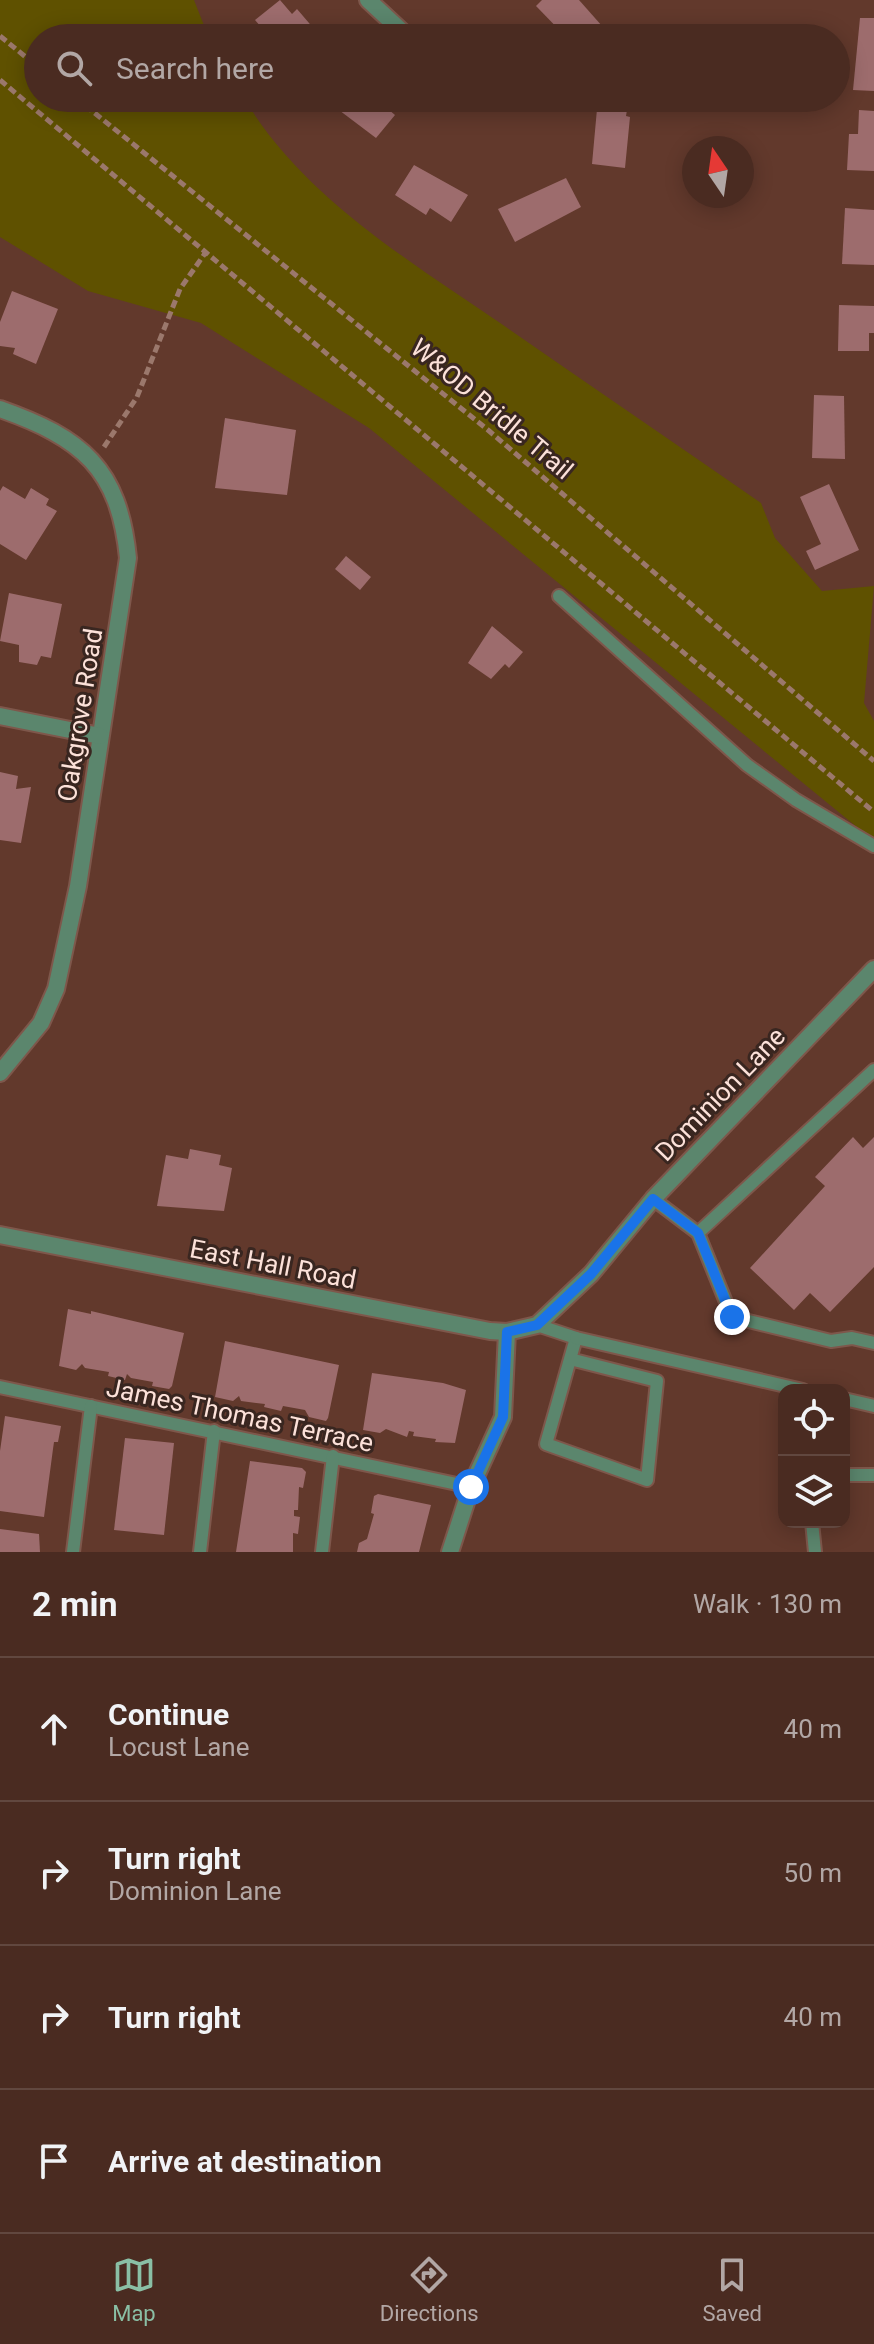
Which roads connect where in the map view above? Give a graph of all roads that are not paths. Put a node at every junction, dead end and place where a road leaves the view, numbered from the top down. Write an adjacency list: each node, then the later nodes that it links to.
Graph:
1 (368, 0): 2 (street)
2 (394, 24)
3 (0, 409): 6 (street, Oakgrove Road)
4 (559, 596): 7 (lane)
5 (0, 716): 6 (street)
6 (100, 736): 10 (street, Oakgrove Road)
7 (874, 846)
8 (872, 974): 11 (street, Dominion Lane)
9 (874, 1070): 12 (lane)
10 (0, 1073)
11 (653, 1199): 12 (lane); 14 (street, Dominion Lane)
12 (698, 1233): 17 (lane)
13 (0, 1235): 15 (street, East Hall Road)
14 (537, 1325): 15 (street, East Hall Road); 16 (lane)
15 (507, 1332): 28 (street)
16 (576, 1338): 18 (lane); 19 (lane)
17 (874, 1343)
18 (570, 1359): 18 (lane)
19 (778, 1385)
20 (0, 1387): 22 (lane, James Thomas Terrace)
21 (850, 1400): 23 (lane)
22 (91, 1406): 24 (lane, James Thomas Terrace); 30 (lane)
23 (874, 1406)
24 (214, 1431): 25 (lane, James Thomas Terrace); 31 (lane)
25 (333, 1456): 28 (lane, James Thomas Terrace); 32 (lane)
26 (850, 1475): 27 (lane)
27 (874, 1475)
28 (471, 1487): 33 (street)
29 (813, 1528): 34 (lane)
30 (73, 1552)
31 (200, 1552)
32 (322, 1552)
33 (450, 1552)
34 (815, 1552)

